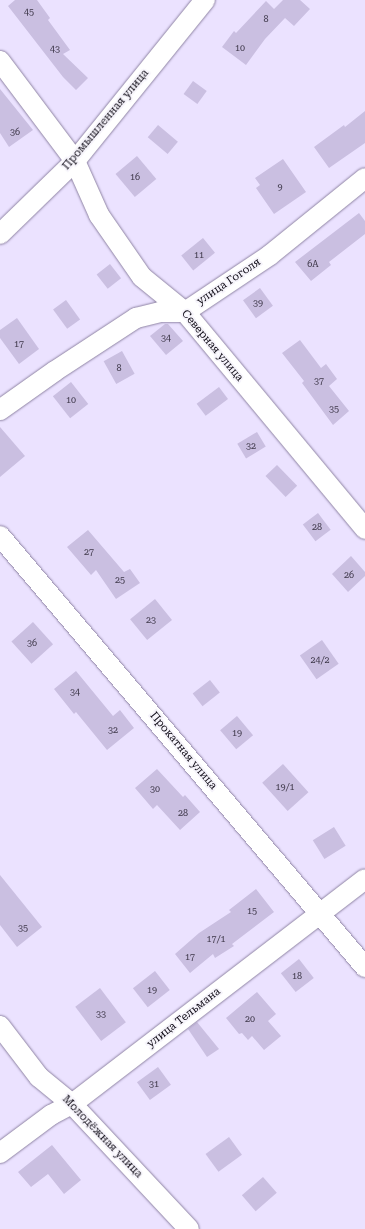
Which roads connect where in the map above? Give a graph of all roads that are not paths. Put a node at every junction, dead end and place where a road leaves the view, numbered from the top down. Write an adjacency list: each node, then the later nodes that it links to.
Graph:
1 (205, 0): 3 (street, Промышленная улица)
2 (0, 61): 3 (street, Северная улица)
3 (75, 161): 5 (street, Промышленная улица); 6 (street, Северная улица)
4 (365, 178): 6 (street, улица Гоголя)
5 (0, 234)
6 (185, 312): 7 (street, улица Гоголя); 8 (street, Северная улица)
7 (0, 410)
8 (365, 529)
9 (0, 536): 11 (street, Прокатная улица)
10 (365, 878): 11 (street, улица Тельмана)
11 (320, 912): 12 (street, Прокатная улица); 14 (street, улица Тельмана)
12 (365, 967)
13 (0, 1026): 14 (street, Молодёжная улица)
14 (72, 1104): 15 (street, улица Тельмана); 16 (street, Молодёжная улица)
15 (0, 1153)
16 (189, 1229)

